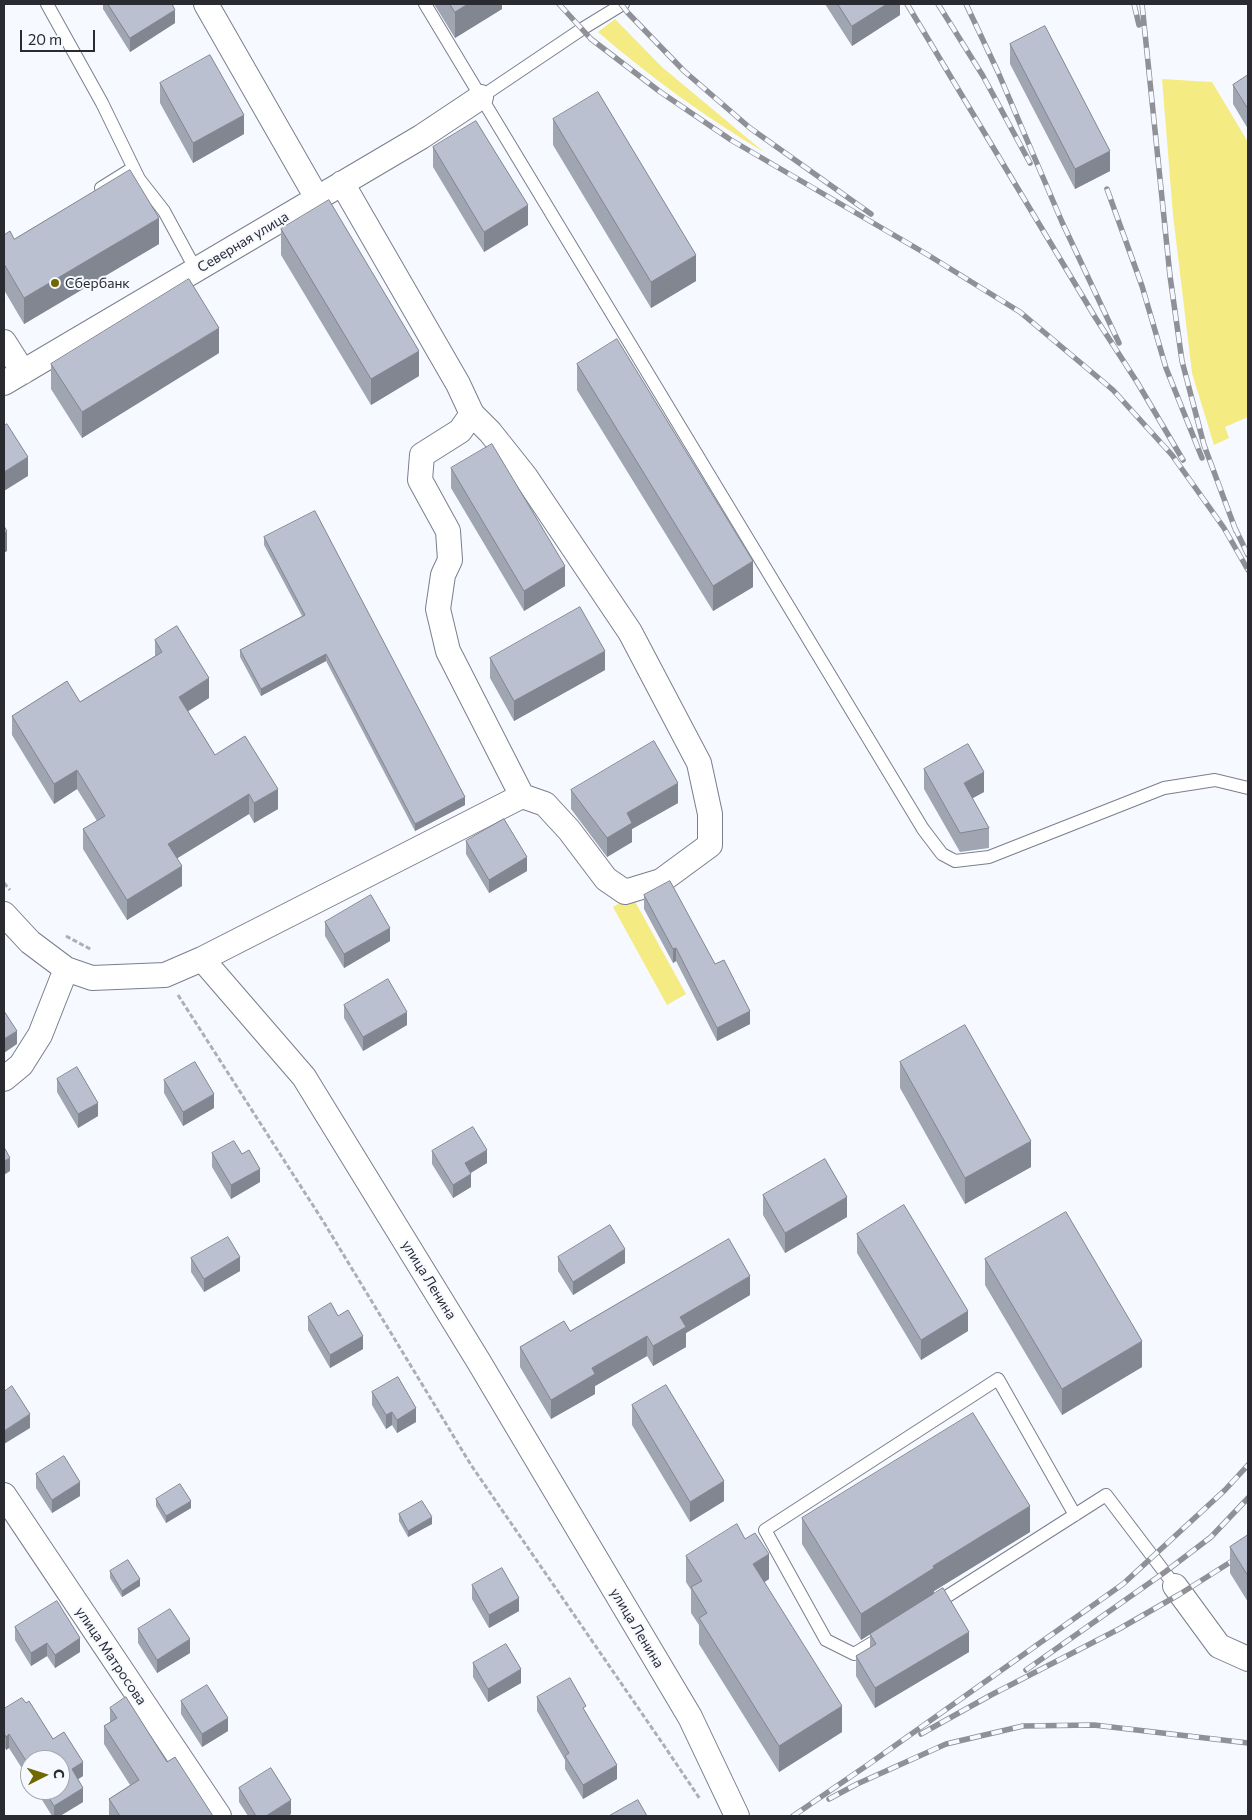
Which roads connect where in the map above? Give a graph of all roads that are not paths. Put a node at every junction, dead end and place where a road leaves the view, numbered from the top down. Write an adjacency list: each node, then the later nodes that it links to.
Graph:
1 (47, 4): 6 (lane)
2 (206, 4): 9 (street)
3 (426, 4): 5 (lane)
4 (623, 4): 5 (lane)
5 (481, 97): 7 (street, Северная улица); 14 (lane)
6 (133, 168): 8 (lane); 10 (lane)
7 (342, 183): 9 (street, Северная улица); 13 (street)
8 (93, 193)
9 (317, 198): 10 (street, Северная улица)
10 (196, 270): 12 (street, Северная улица)
11 (4, 342): 12 (street)
12 (13, 378)
13 (472, 414): 15 (street); 15 (street)
14 (1248, 788)
15 (522, 796): 17 (street)
16 (10, 905): 18 (street)
17 (202, 959): 18 (street); 27 (street, улица Ленина)
18 (66, 969): 19 (street)
19 (4, 1079)
20 (4, 1495): 26 (street, улица Матросова)
21 (1075, 1515): 22 (lane); 23 (lane); 24 (lane)
22 (1175, 1586): 25 (street)
23 (928, 1608)
24 (895, 1629)
25 (1248, 1660)
26 (219, 1816)
27 (737, 1816)

